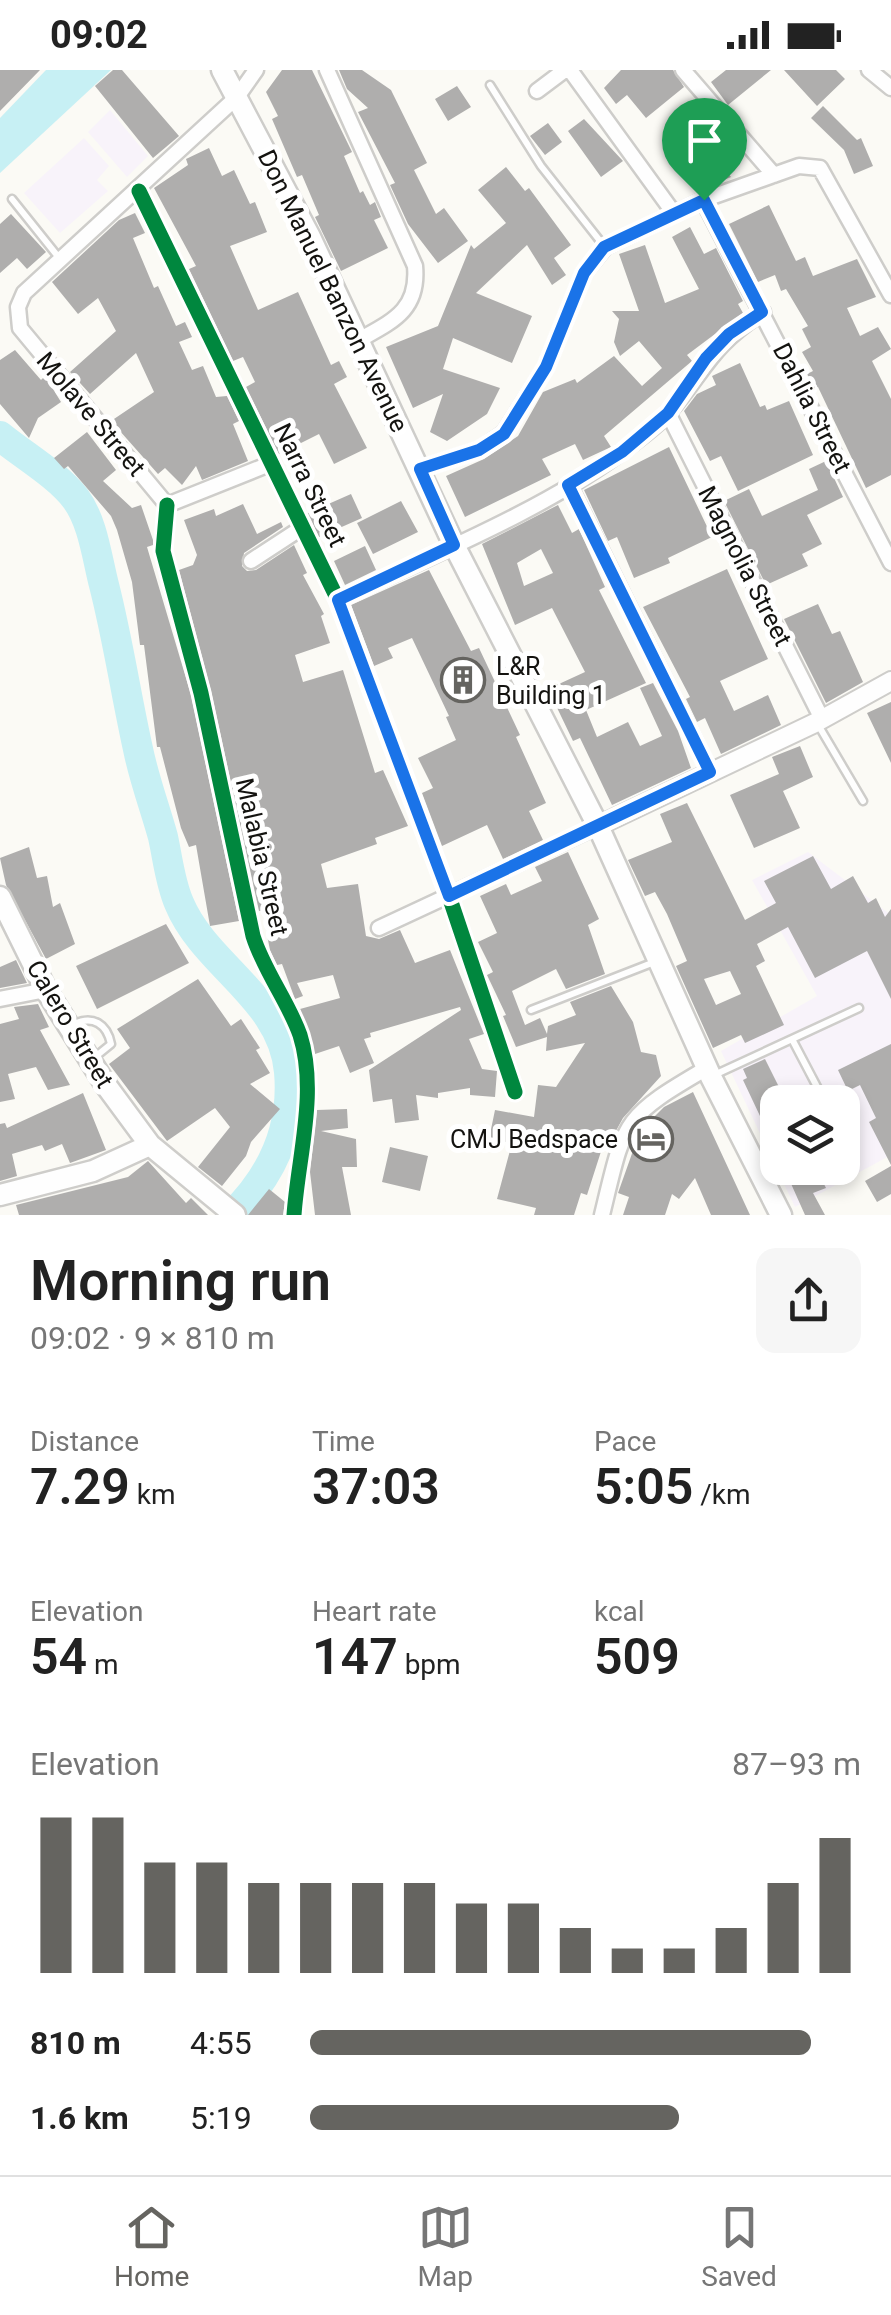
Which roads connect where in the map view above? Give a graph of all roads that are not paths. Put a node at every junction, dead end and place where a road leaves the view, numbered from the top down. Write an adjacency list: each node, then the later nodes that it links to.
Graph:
1 (222, 70): 10 (main road, Don Manuel Banzon Avenue)
2 (256, 70): 10 (street, Molave Street)
3 (327, 70): 20 (street)
4 (567, 70): 9 (street); 15 (street)
5 (683, 70): 11 (street)
6 (869, 70): 8 (street)
7 (490, 85): 16 (lane)
8 (891, 88)
9 (538, 90)
10 (237, 97): 12 (street, Molave Street); 20 (main road, Don Manuel Banzon Avenue)
11 (774, 175): 14 (street); 18 (street)
12 (139, 191): 17 (street, Molave Street); 22 (street, Narra Street)
13 (12, 199): 17 (lane)
14 (704, 200): 15 (street); 19 (street, Dahlia Street)
15 (673, 212): 16 (street)
16 (604, 247): 23 (street)
17 (61, 260): 25 (street, Molave Street)
18 (891, 295)
19 (762, 312): 21 (street); 29 (street, Dahlia Street)
20 (359, 340): 23 (main road, Don Manuel Banzon Avenue)
21 (668, 413): 24 (street); 32 (street, Magnolia Street)
22 (272, 463): 25 (street); 26 (street, Narra Street)
23 (420, 469): 27 (main road, Don Manuel Banzon Avenue)
24 (568, 485): 27 (street); 33 (street)
25 (168, 505): 53 (street, Malabia Street)
26 (302, 527): 28 (street); 30 (street, Narra Street)
27 (454, 545): 30 (street); 35 (main road, Don Manuel Banzon Avenue)
28 (251, 560)
29 (891, 563)
30 (338, 600): 36 (street, Narra Street)
31 (891, 682): 32 (street)
32 (819, 720): 33 (street); 34 (lane)
33 (710, 772): 35 (street)
34 (863, 801)
35 (598, 826): 36 (street); 39 (main road, Don Manuel Banzon Avenue)
36 (449, 896): 38 (street); 49 (street, Narra Street)
37 (0, 897): 40 (main road, Calero Street)
38 (378, 928)
39 (658, 960): 43 (lane); 47 (main road, Don Manuel Banzon Avenue)
40 (46, 990): 41 (street); 44 (main road, Calero Street)
41 (0, 999)
42 (860, 1008): 45 (lane)
43 (531, 1010)
44 (69, 1027): 46 (main road, Calero Street); 46 (lane)
45 (793, 1040): 47 (lane); 48 (lane)
46 (90, 1060): 50 (main road, Calero Street)
47 (709, 1072): 54 (street); 55 (main road, Don Manuel Banzon Avenue)
48 (816, 1085)
49 (515, 1092)
50 (150, 1144): 51 (main road); 52 (main road, Calero Street)
51 (0, 1195)
52 (235, 1215)
53 (294, 1215)
54 (602, 1215)
55 (781, 1215)

